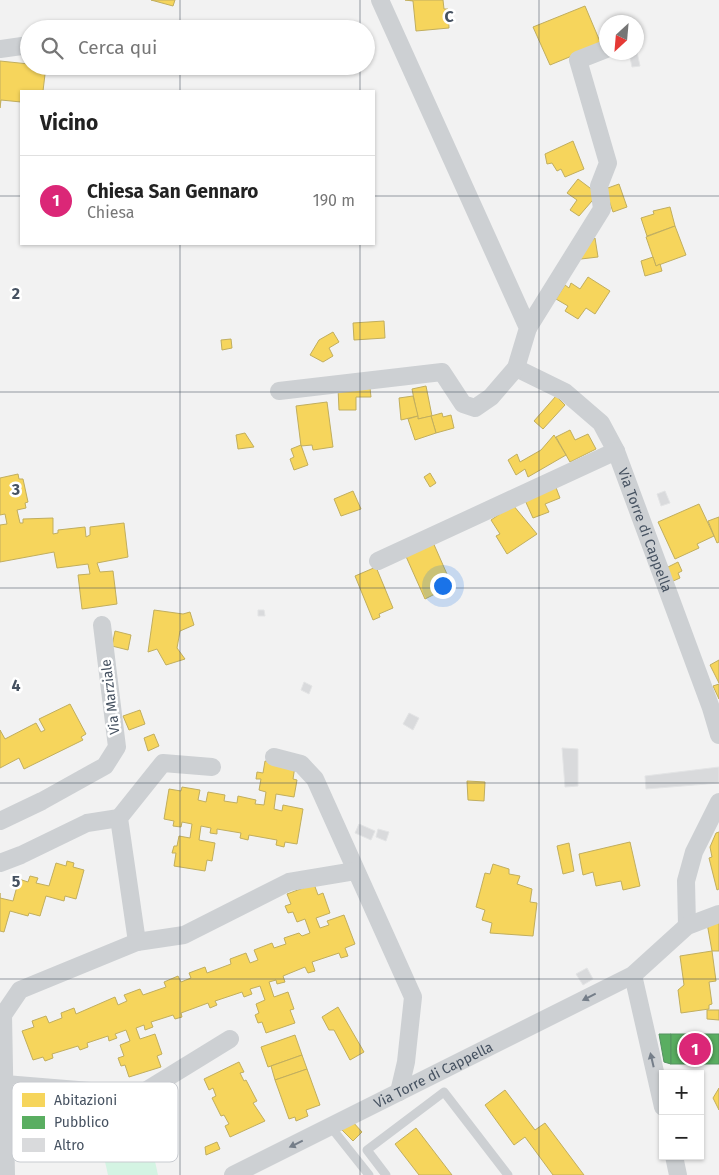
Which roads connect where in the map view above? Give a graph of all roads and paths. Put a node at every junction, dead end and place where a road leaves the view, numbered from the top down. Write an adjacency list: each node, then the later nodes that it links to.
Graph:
1 (380, 0): 5 (street)
2 (20, 46): 3 (street)
3 (0, 49)
4 (599, 52): 5 (street)
5 (528, 328): 6 (street)
6 (516, 368): 7 (street); 8 (street, Via Torre di Cappella)
7 (280, 391)
8 (616, 451): 9 (street); 11 (street, Via Torre di Cappella)
9 (378, 561)
10 (102, 625): 16 (street, Via Marziale)
11 (719, 735)
12 (274, 757): 18 (street)
13 (212, 767): 15 (street)
14 (719, 802): 20 (street)
15 (119, 818): 17 (street); 21 (street)
16 (0, 821)
17 (0, 863)
18 (355, 871): 21 (street); 28 (street)
19 (719, 914): 20 (street, Via Torre di Cappella)
20 (687, 926): 22 (street, Via Torre di Cappella)
21 (137, 942): 25 (street)
22 (633, 975): 27 (street, one-way to 22); 28 (street, Via Torre di Cappella, one-way to 28)
23 (230, 1039): 24 (street)
24 (159, 1082)
25 (5, 1084): 26 (street); 31 (street)
26 (12, 1085)
27 (659, 1089)
28 (399, 1092): 29 (street, Via Torre di Cappella)
29 (330, 1126): 32 (street, Via Torre di Cappella, one-way to 32); 33 (lane)
30 (675, 1160): 36 (street)
31 (8, 1175)
32 (233, 1175)
33 (369, 1175)
34 (386, 1175): 35 (lane)
35 (508, 1175)
36 (678, 1175)

